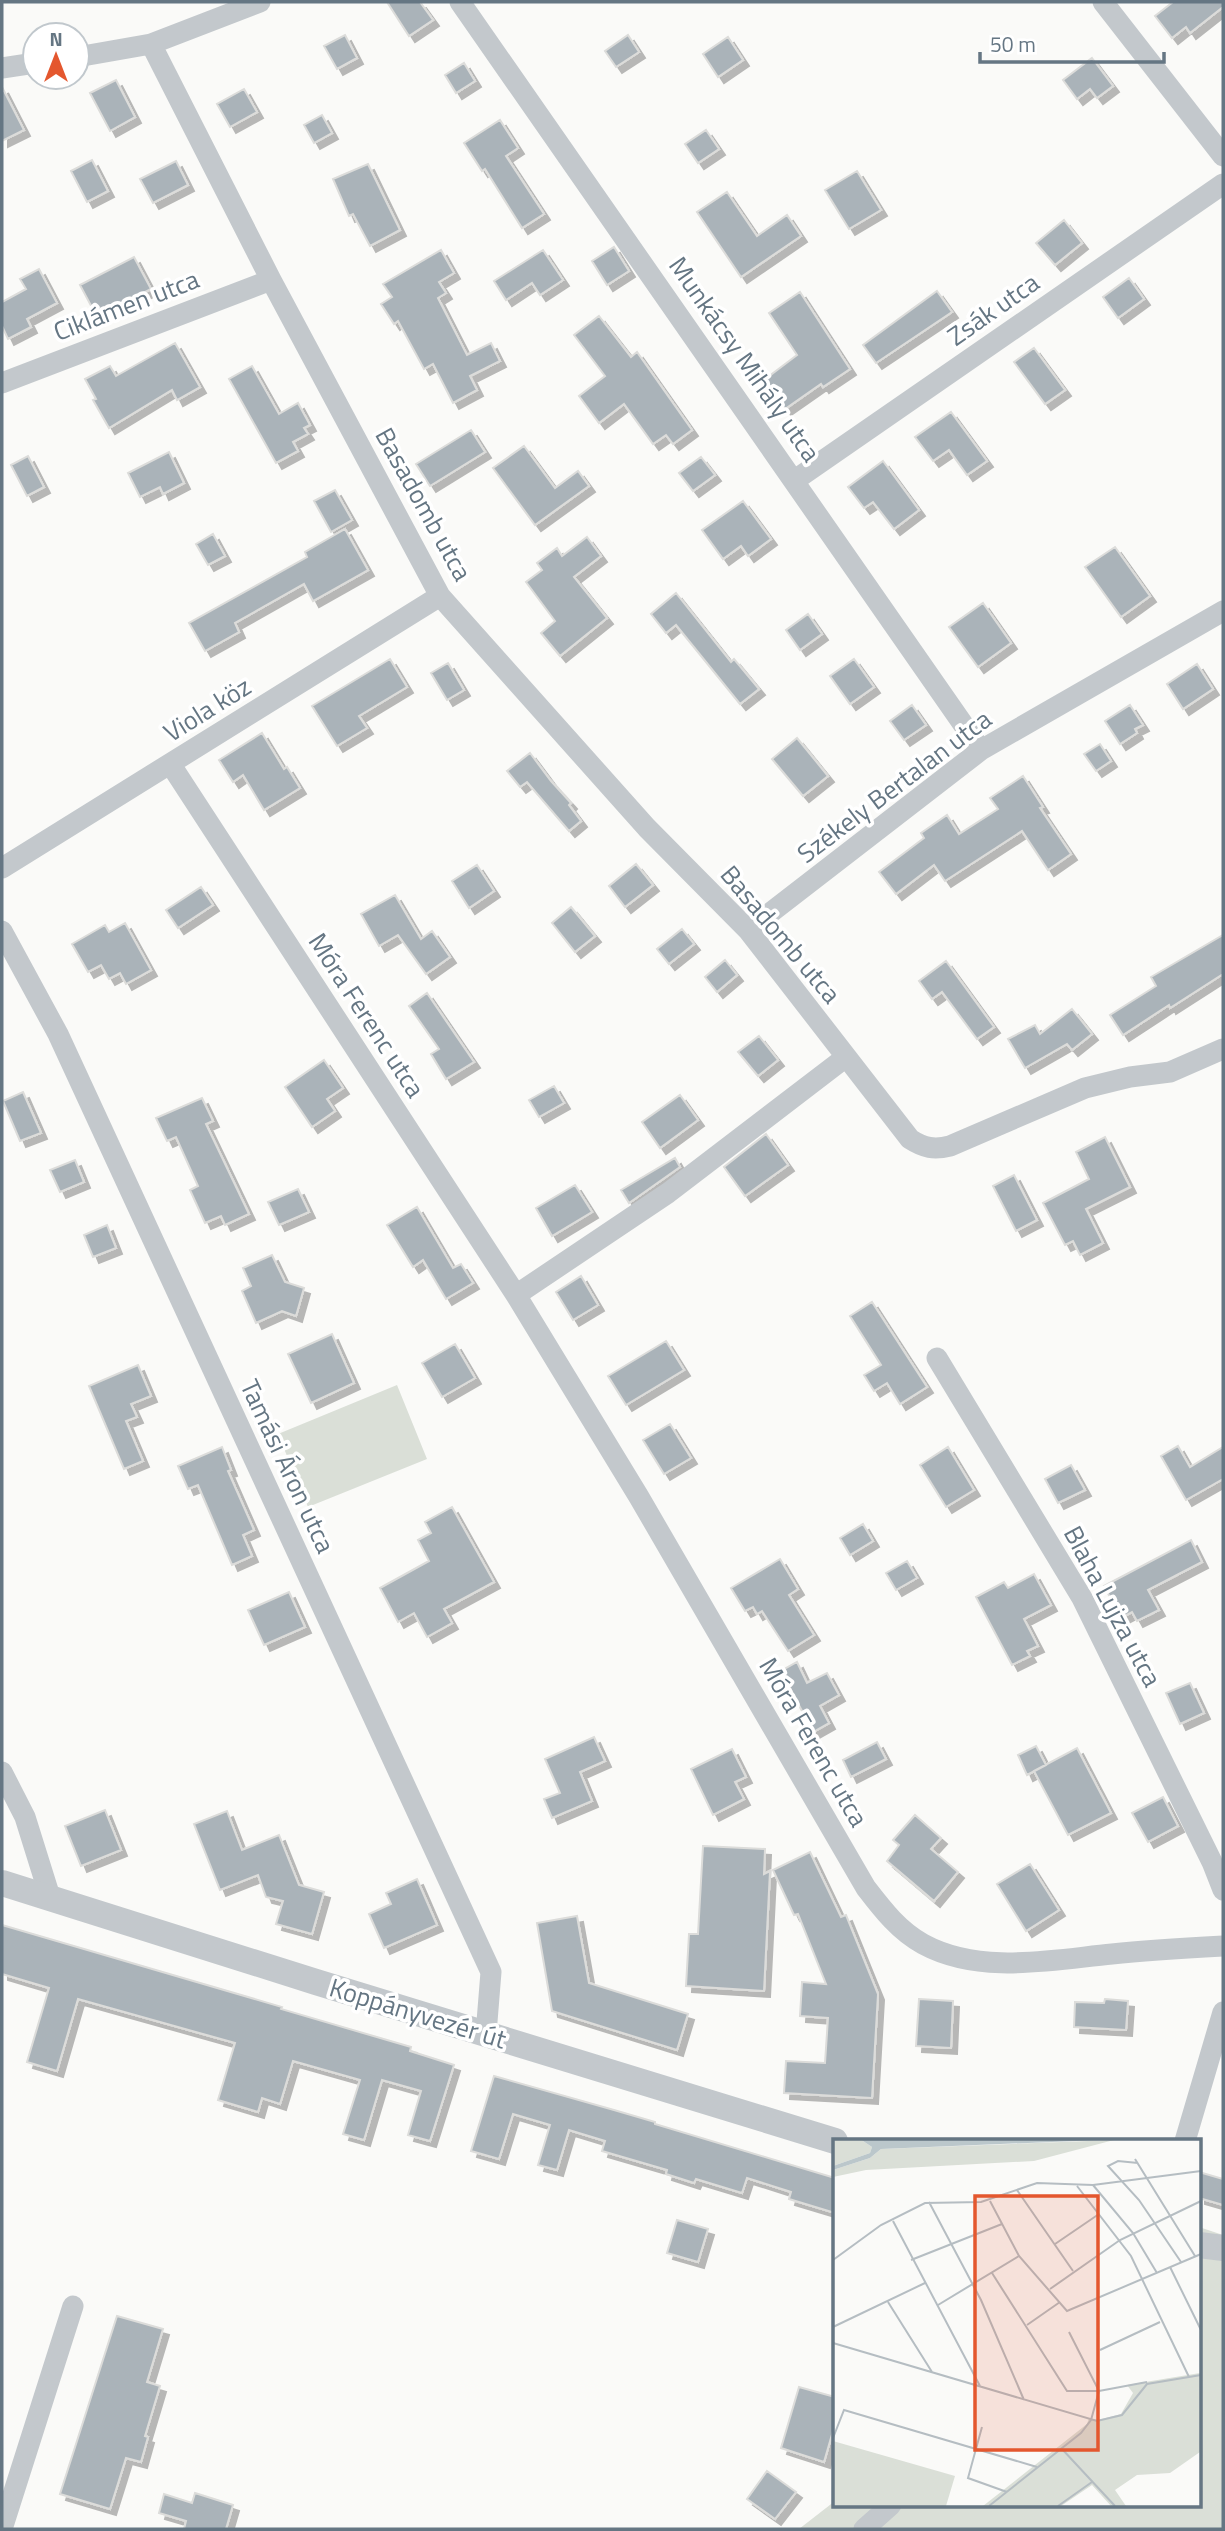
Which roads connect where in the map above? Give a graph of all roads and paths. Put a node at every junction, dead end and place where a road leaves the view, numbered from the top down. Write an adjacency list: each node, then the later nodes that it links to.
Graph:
1 (260, 2): 4 (street)
2 (460, 2): 12 (street, Munkácsy Mihály utca)
3 (1103, 2): 8 (street)
4 (151, 44): 5 (street); 10 (street, Basadomb utca)
5 (91, 55)
6 (21, 65): 7 (street)
7 (2, 68)
8 (1223, 156)
9 (1223, 184): 12 (street, Zsák utca)
10 (271, 280): 11 (street, Ciklámen utca); 13 (street, Basadomb utca)
11 (2, 383)
12 (795, 480): 15 (street, Munkácsy Mihály utca)
13 (440, 596): 16 (street, Viola köz); 18 (street, Basadomb utca)
14 (1223, 611): 15 (street, Székely Bertalan utca)
15 (981, 750): 18 (street, Székely Bertalan utca)
16 (171, 765): 17 (street, Viola köz); 22 (street, Móra Ferenc utca)
17 (2, 868)
18 (748, 930): 21 (street, Basadomb utca)
19 (2, 931): 30 (street, Tamási Áron utca)
20 (1223, 1049): 21 (street, Basadomb utca)
21 (846, 1057): 22 (street)
22 (516, 1295): 28 (street, Móra Ferenc utca)
23 (937, 1358): 26 (street, Blaha Lujza utca)
24 (2, 1772): 27 (street)
25 (2, 1882): 27 (street, Koppányvezér út)
26 (1223, 1890)
27 (50, 1897): 30 (street, Koppányvezér út)
28 (1223, 1947)
29 (1223, 2012): 31 (street)
30 (486, 2034): 32 (street, Koppányvezér út)
31 (1186, 2139)
32 (833, 2140)
33 (1200, 2245): 34 (street)
34 (1223, 2248)
35 (73, 2306): 38 (street)
36 (890, 2506): 37 (street)
37 (873, 2527)
38 (3, 2529)

